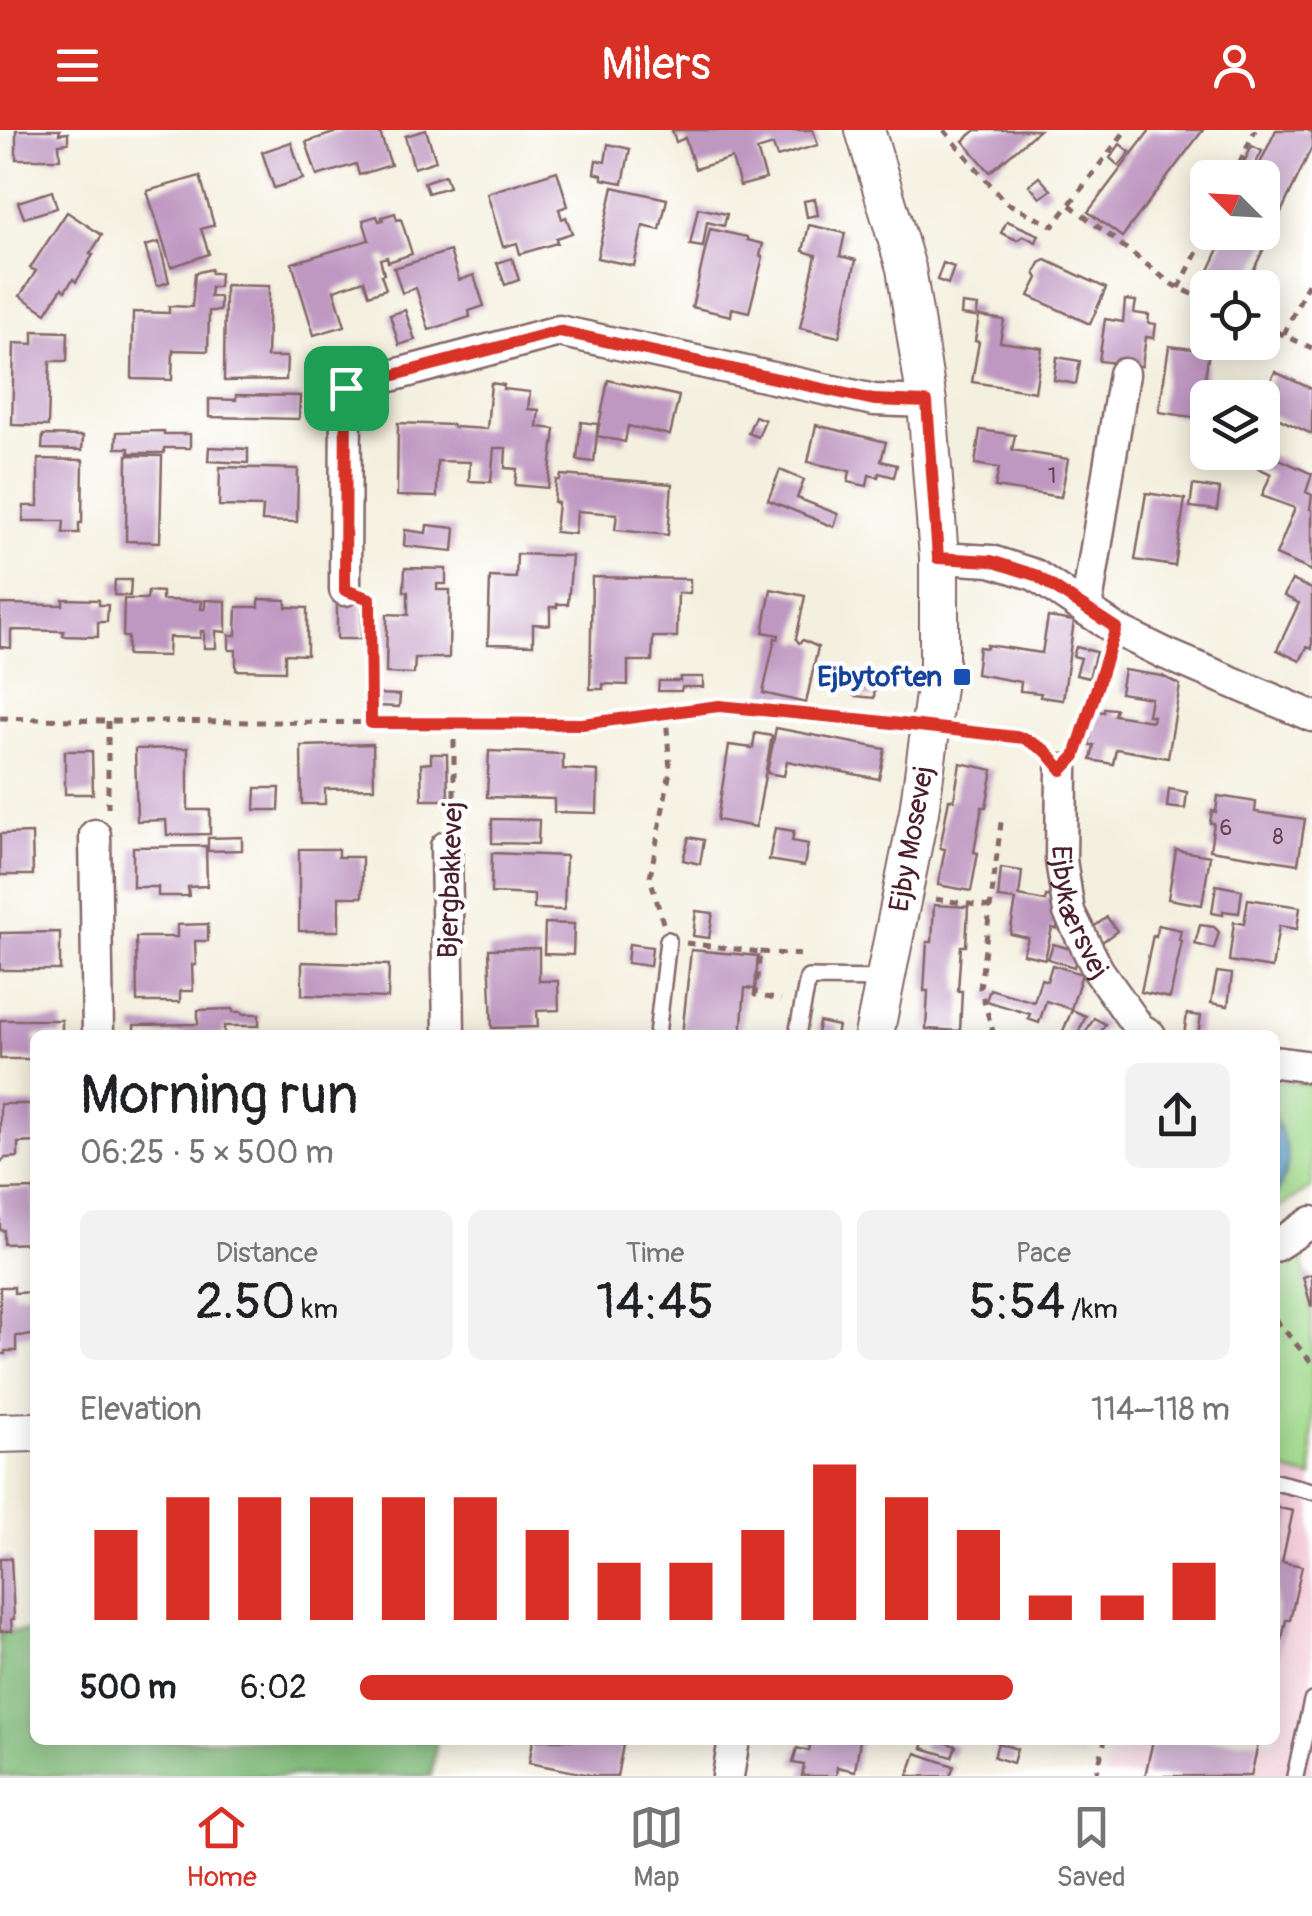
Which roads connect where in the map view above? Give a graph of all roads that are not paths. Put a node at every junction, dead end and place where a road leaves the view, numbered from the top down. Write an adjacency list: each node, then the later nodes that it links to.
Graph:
1 (865, 130): 3 (street, Ejby Mosevej)
2 (1124, 374): 6 (street)
3 (927, 402): 4 (street, Ejby Mosevej); 5 (street)
4 (938, 558): 6 (street); 12 (street, Ejby Mosevej)
5 (345, 590)
6 (1086, 610): 7 (street)
7 (1312, 716)
8 (1062, 770): 18 (street, Ejbykærsvej)
9 (96, 835): 13 (street)
10 (446, 847): 14 (street, Bjergbakkevej)
11 (668, 941): 15 (lane)
12 (885, 979): 16 (lane); 17 (street, Ejby Mosevej)
13 (98, 1030)
14 (449, 1030)
15 (659, 1030)
16 (798, 1030)
17 (875, 1030)
18 (1143, 1030)
19 (1280, 1063): 20 (street)
20 (1312, 1066)
21 (1312, 1222): 22 (street)
22 (1280, 1243)
23 (30, 1432): 24 (street)
24 (0, 1433)
25 (1280, 1483): 26 (lane)
26 (1312, 1491)
27 (1312, 1701): 30 (lane)
28 (733, 1745): 29 (street)
29 (728, 1776)
30 (1295, 1776)

